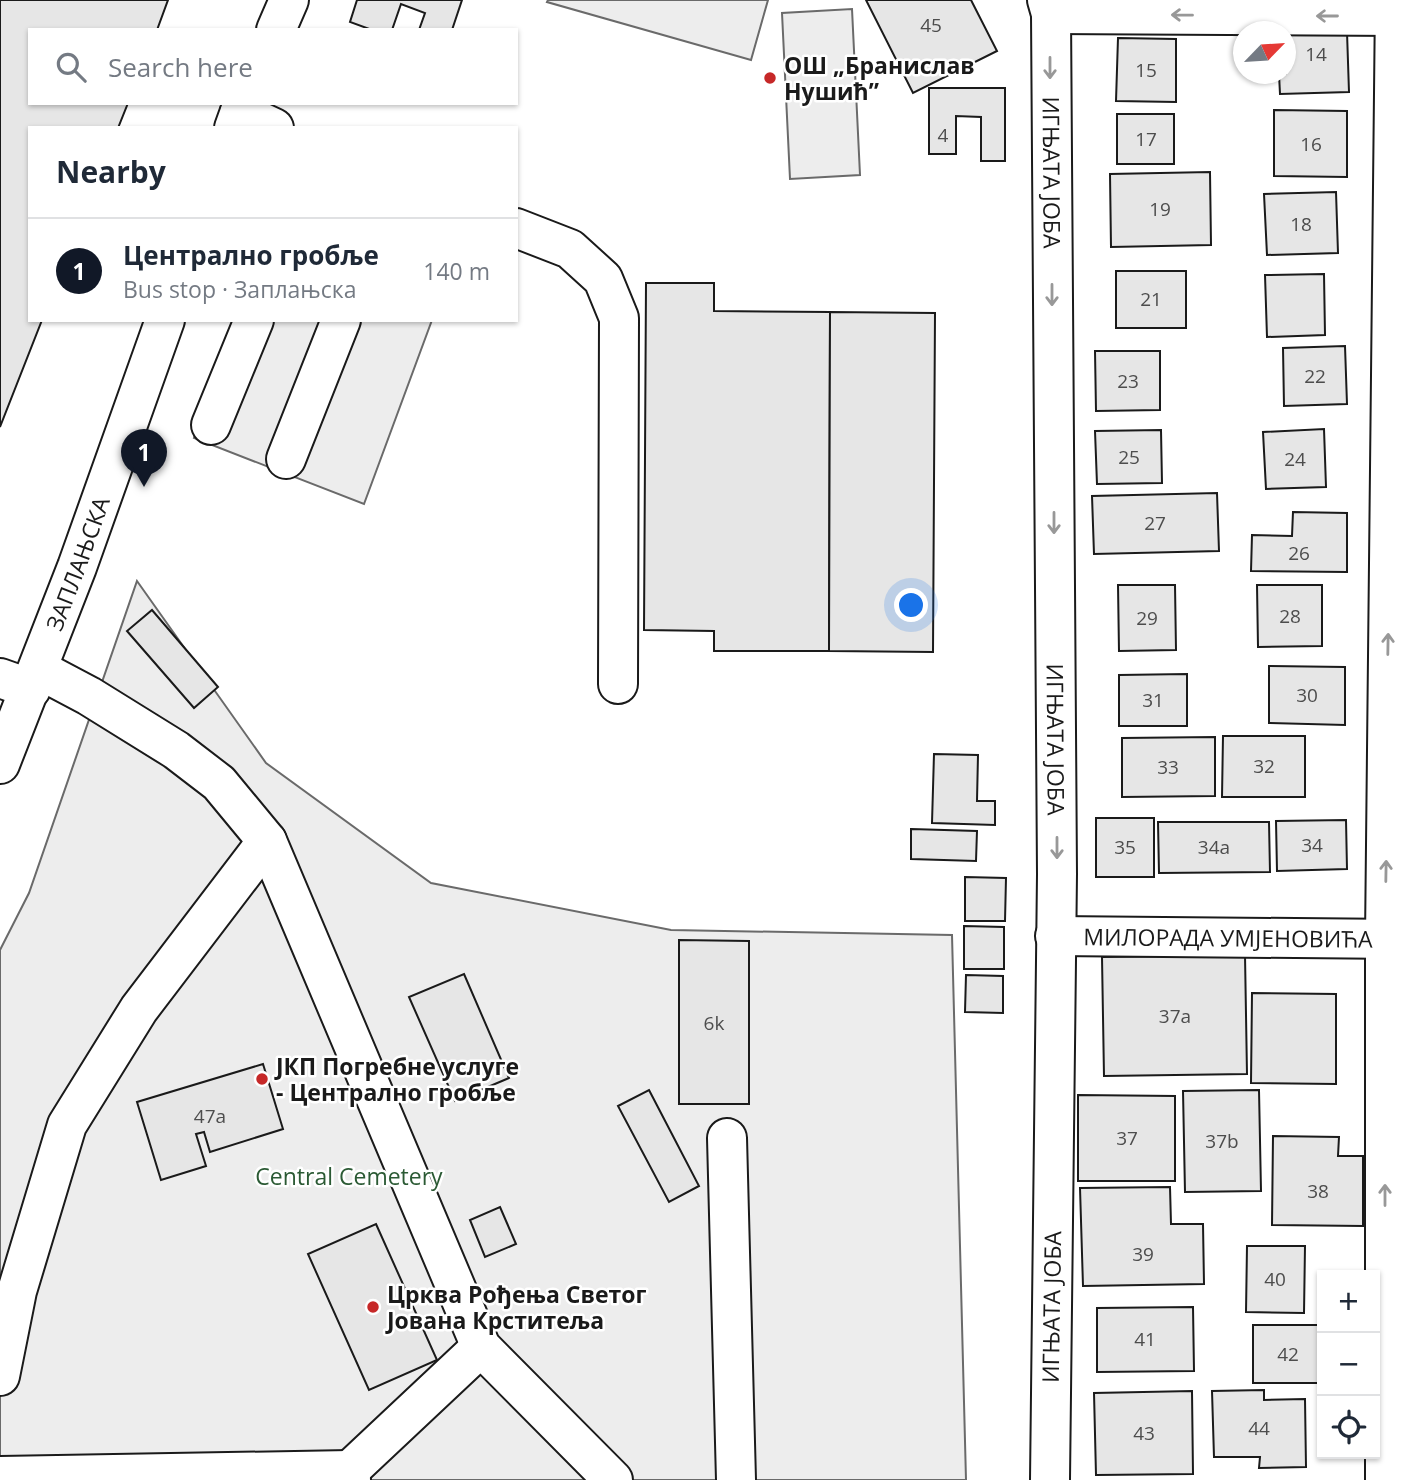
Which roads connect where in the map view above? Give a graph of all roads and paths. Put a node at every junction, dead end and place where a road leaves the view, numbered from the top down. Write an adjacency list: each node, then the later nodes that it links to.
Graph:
1 (289, 0): 4 (street)
2 (1049, 7): 3 (street, one-way to 2); 17 (street, ИГЊАТА ЈОБА, one-way to 17)
3 (1397, 11): 18 (street, one-way to 3)
4 (277, 28)
5 (239, 114): 6 (street)
6 (269, 126)
7 (518, 229): 14 (street)
8 (164, 322): 13 (street, ЗАПЛАЊСКА)
9 (253, 322): 11 (street)
10 (340, 322): 12 (street)
11 (211, 425)
12 (286, 459)
13 (23, 679): 15 (street, ЗАПЛАЊСКА); 16 (street)
14 (618, 684)
15 (0, 764)
16 (267, 841): 20 (street); 21 (street)
17 (1055, 936): 18 (street, МИЛОРАДА УМЈЕНОВИЋА); 26 (street, ИГЊАТА ЈОБА)
18 (1393, 939): 27 (street, one-way to 18)
19 (727, 1138): 25 (street)
20 (481, 1347): 22 (street); 24 (street)
21 (0, 1376)
22 (350, 1475): 23 (street)
23 (0, 1476)
24 (613, 1480)
25 (736, 1480)
26 (1050, 1480)
27 (1385, 1480)

